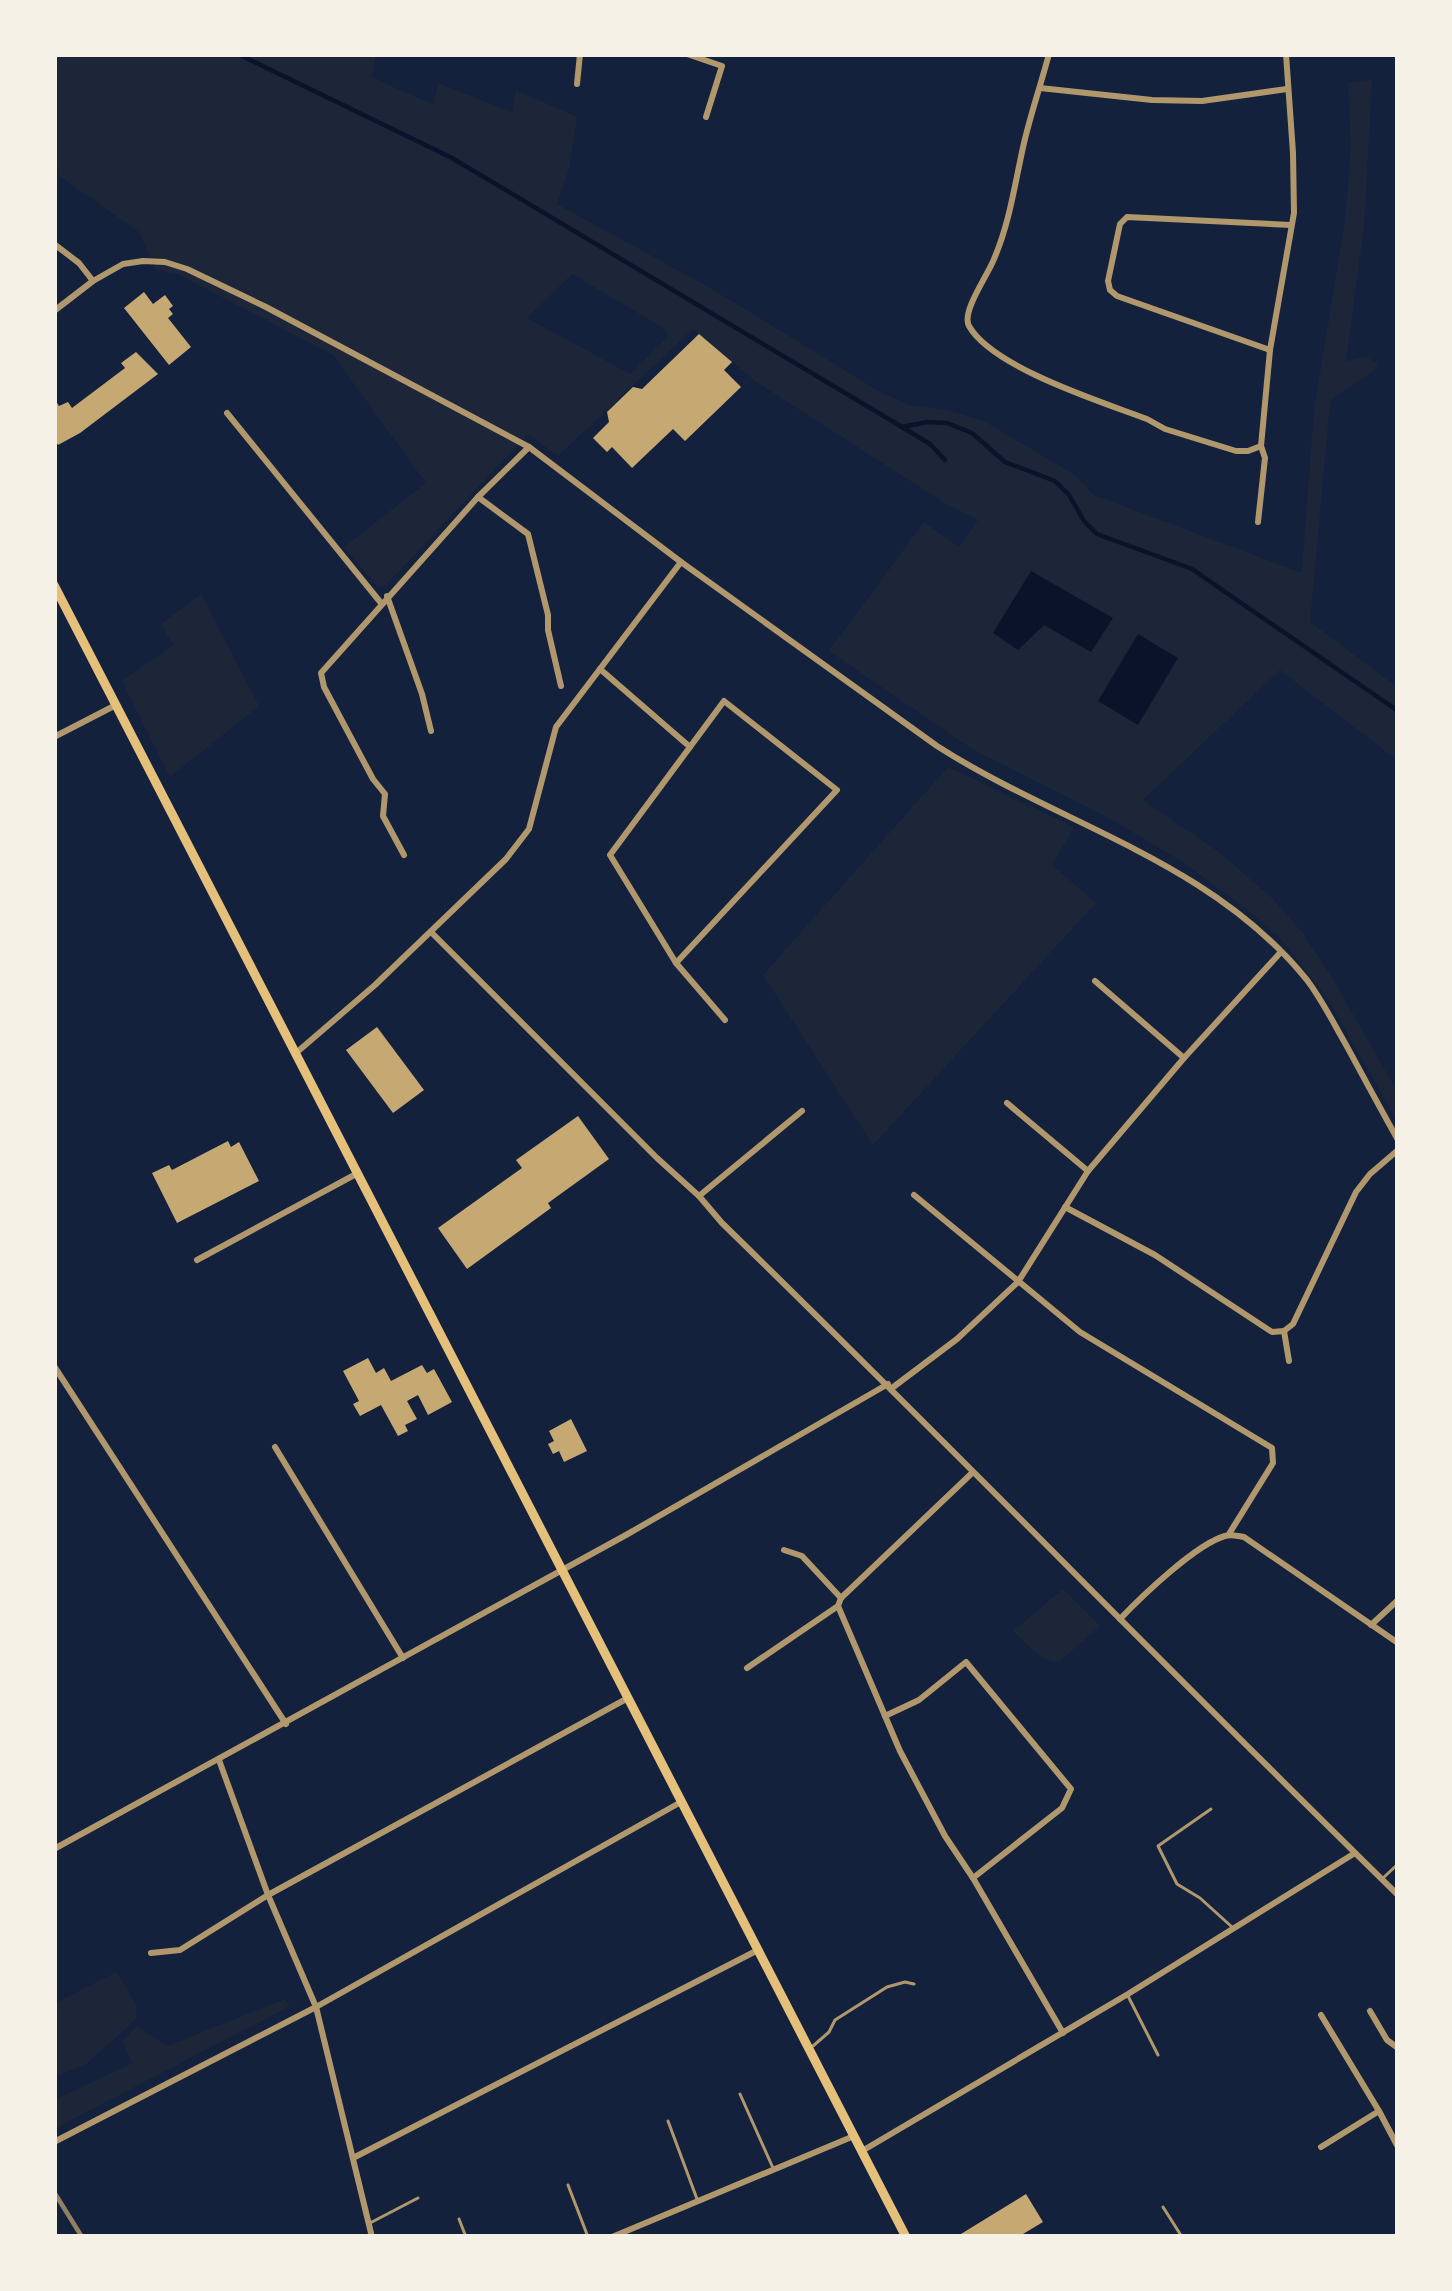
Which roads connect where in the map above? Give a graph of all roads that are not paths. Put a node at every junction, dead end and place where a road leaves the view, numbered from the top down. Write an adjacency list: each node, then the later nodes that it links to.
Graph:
1 (580, 54): 5 (street)
2 (687, 54): 8 (street)
3 (1049, 54): 6 (street)
4 (1286, 54): 7 (street)
5 (577, 84)
6 (1040, 88): 7 (street); 16 (street)
7 (1287, 89): 9 (street)
8 (706, 117)
9 (1291, 225): 13 (street); 13 (street)
10 (54, 244): 11 (street)
11 (93, 281): 12 (street); 15 (street)
12 (54, 311)
13 (1270, 350): 16 (street)
14 (227, 413): 21 (street)
15 (529, 446): 17 (street); 19 (street)
16 (1261, 446): 18 (street)
17 (478, 497): 21 (street); 23 (street)
18 (1258, 522)
19 (681, 562): 22 (street); 30 (street)
20 (54, 585): 24 (main road)
21 (384, 600): 25 (street); 28 (street)
22 (601, 669): 27 (street); 29 (street)
23 (561, 686)
24 (116, 705): 26 (street); 34 (main road)
25 (431, 730)
26 (54, 737)
27 (690, 747): 31 (street); 31 (street)
28 (404, 855)
29 (430, 932): 34 (street); 42 (street)
30 (1280, 953): 35 (street); 38 (street)
31 (676, 963): 33 (street)
32 (1095, 981): 35 (street)
33 (725, 1020)
34 (296, 1053): 41 (main road)
35 (1184, 1058): 40 (street)
36 (1006, 1103): 40 (street)
37 (802, 1111): 42 (street)
38 (1398, 1140)
39 (1398, 1150): 47 (street)
40 (1088, 1171): 44 (street)
41 (358, 1174): 45 (street); 55 (main road)
42 (699, 1196): 50 (street)
43 (914, 1196): 46 (street)
44 (1065, 1207): 46 (street); 47 (street)
45 (196, 1260)
46 (1018, 1282): 50 (street); 53 (street)
47 (1284, 1331): 48 (street)
48 (1289, 1361)
49 (54, 1366): 65 (street)
50 (890, 1386): 52 (street); 55 (street)
51 (275, 1447): 61 (street)
52 (971, 1473): 57 (street); 58 (street)
53 (1229, 1534): 58 (street); 59 (street)
54 (784, 1550): 57 (street)
55 (561, 1570): 61 (street); 63 (main road)
56 (1398, 1600): 59 (street)
57 (840, 1602): 62 (street); 64 (street)
58 (1120, 1619): 70 (street)
59 (1371, 1625): 60 (street)
60 (1398, 1643)
61 (403, 1658): 65 (street)
62 (746, 1668)
63 (628, 1697): 67 (main road); 74 (street)
64 (885, 1716): 72 (street); 72 (street)
65 (286, 1724): 66 (street)
66 (219, 1760): 69 (street); 74 (street)
67 (682, 1802): 77 (main road); 81 (street)
68 (1211, 1809): 76 (lane)
69 (54, 1849)
70 (1355, 1853): 73 (street); 76 (street)
71 (1398, 1864): 73 (lane)
72 (973, 1878): 84 (street)
73 (1382, 1880): 75 (street)
74 (268, 1895): 78 (street); 81 (street)
75 (1398, 1895)
76 (1233, 1928): 80 (street)
77 (758, 1950): 86 (main road); 96 (street)
78 (152, 1953)
79 (914, 1984): 86 (lane)
80 (1128, 1994): 84 (street); 87 (lane)
81 (318, 2005): 92 (street); 96 (street)
82 (1370, 2011): 85 (street)
83 (1321, 2015): 89 (street)
84 (1063, 2033): 95 (street)
85 (1398, 2048)
86 (808, 2049): 91 (main road)
87 (1158, 2056)
88 (740, 2093): 97 (lane)
89 (1379, 2111): 93 (street); 94 (street)
90 (668, 2121): 100 (lane)
91 (854, 2136): 95 (main road); 97 (street)
92 (54, 2142)
93 (1321, 2147)
94 (1398, 2147)
95 (862, 2151): 108 (main road)
96 (353, 2158): 103 (street)
97 (774, 2170): 100 (street)
98 (568, 2185): 106 (lane)
99 (418, 2198): 103 (lane)
100 (698, 2201): 107 (street)
101 (1162, 2206): 109 (lane)
102 (459, 2218): 105 (lane)
103 (369, 2224): 104 (street)
104 (372, 2237)
105 (466, 2237)
106 (588, 2237)
107 (612, 2237)
108 (906, 2237)
109 (1182, 2237)

